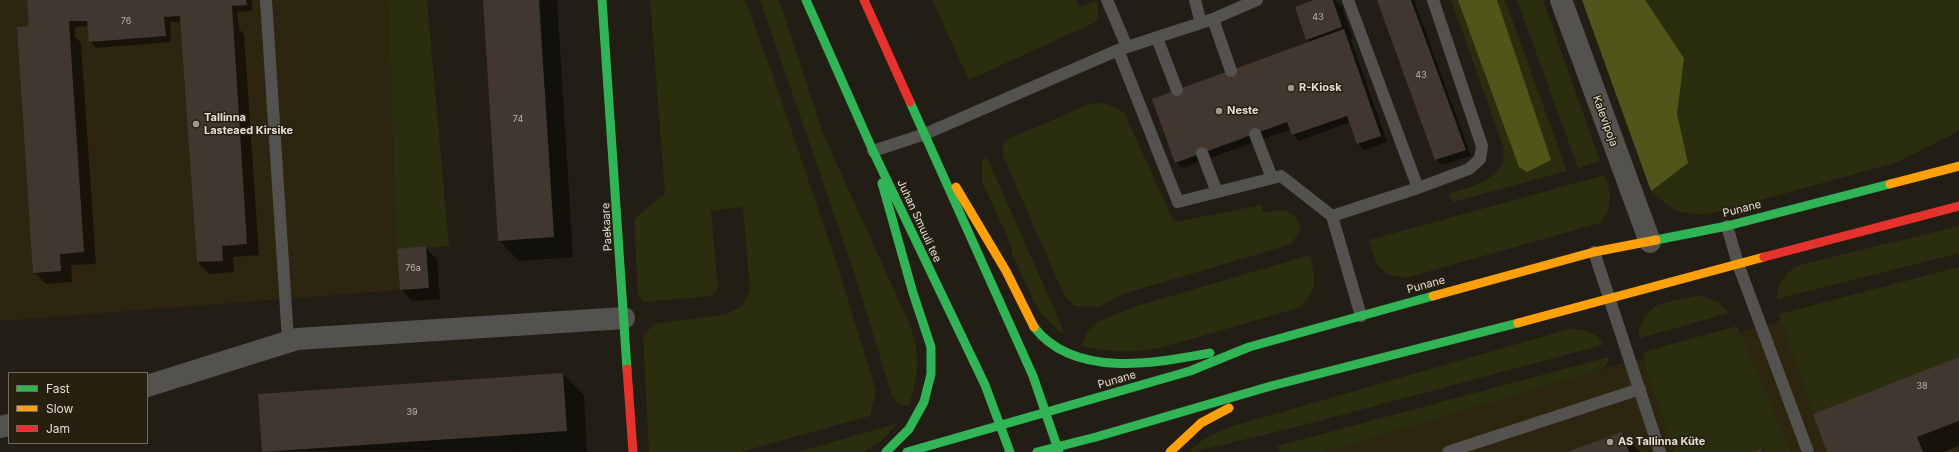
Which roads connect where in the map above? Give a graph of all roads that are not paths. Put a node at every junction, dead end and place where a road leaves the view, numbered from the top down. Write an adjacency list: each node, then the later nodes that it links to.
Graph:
1 (266, 0): 33 (lane)
2 (602, 0): 32 (main road, Paekaare)
3 (806, 0): 18 (main road, Juhan Smuuli tee)
4 (864, 0): 16 (main road)
5 (1108, 0): 13 (lane)
6 (1195, 0): 11 (lane)
7 (1257, 0): 11 (lane)
8 (1348, 0): 22 (lane)
9 (1432, 0): 22 (lane)
10 (1561, 0): 27 (street, Kalevipoja)
11 (1207, 21): 12 (lane); 14 (lane)
12 (1157, 38): 13 (lane); 15 (lane)
13 (1123, 49): 16 (lane); 23 (lane)
14 (1231, 71)
15 (1177, 90)
16 (925, 134): 18 (lane); 34 (main road); 38 (main road)
17 (1255, 134): 21 (lane)
18 (873, 151): 39 (main road, Juhan Smuuli tee); 42 (main road)
19 (1202, 153): 23 (lane)
20 (1959, 166): 26 (main road, Punane)
21 (1272, 178): 23 (lane); 25 (lane)
22 (1418, 188): 25 (lane)
23 (1217, 192)
24 (1959, 206): 29 (main road)
25 (1332, 216): 31 (lane)
26 (1728, 226): 27 (main road, Punane); 29 (lane)
27 (1650, 242): 28 (main road, Punane)
28 (1594, 252): 30 (lane); 31 (main road, Punane)
29 (1738, 264): 30 (main road); 49 (lane)
30 (1609, 300): 36 (main road); 37 (lane)
31 (1361, 316): 34 (main road, Punane)
32 (624, 318): 33 (street); 41 (main road, Paekaare)
33 (288, 340): 35 (street)
34 (1249, 347): 38 (main road, Punane)
35 (148, 386)
36 (1271, 386): 40 (main road); 46 (main road)
37 (1640, 389): 47 (lane); 48 (lane)
38 (1045, 413): 39 (main road, Punane); 40 (main road)
39 (1000, 425): 43 (main road, Punane); 44 (main road, Juhan Smuuli tee)
40 (1058, 449): 45 (main road)
41 (633, 452)
42 (886, 452)
43 (907, 452)
44 (1010, 452)
45 (1037, 452)
46 (1170, 452)
47 (1448, 452)
48 (1660, 452)
49 (1808, 452)

